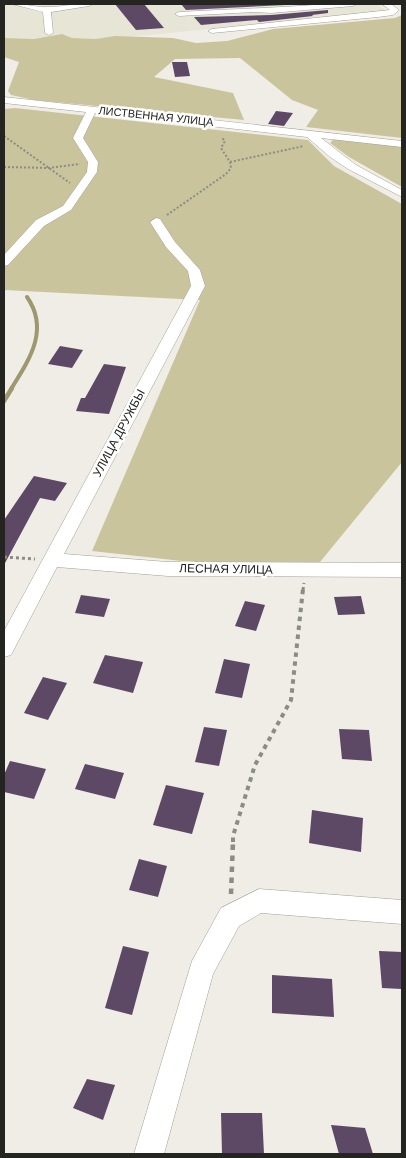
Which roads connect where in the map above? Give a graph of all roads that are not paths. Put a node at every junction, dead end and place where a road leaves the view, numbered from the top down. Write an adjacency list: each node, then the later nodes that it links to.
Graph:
1 (16, 4): 5 (street)
2 (89, 4): 5 (street)
3 (353, 4): 6 (street)
4 (386, 4): 7 (street)
5 (47, 10): 8 (street)
6 (179, 14)
7 (212, 31)
8 (49, 33)
9 (4, 100): 10 (street, ЛИСТВЕННАЯ УЛИЦА)
10 (27, 104): 11 (street); 12 (street, ЛИСТВЕННАЯ УЛИЦА)
11 (4, 106)
12 (92, 110): 13 (street, ЛИСТВЕННАЯ УЛИЦА); 19 (street)
13 (214, 118): 14 (street, ЛИСТВЕННАЯ УЛИЦА); 15 (street)
14 (309, 133): 16 (street); 17 (street)
15 (222, 138)
16 (402, 144)
17 (402, 194)
18 (156, 222): 20 (street, УЛИЦА ДРУЖБЫ)
19 (4, 262)
20 (51, 560): 21 (street, ЛЕСНАЯ УЛИЦА); 22 (street, УЛИЦА ДРУЖБЫ)
21 (402, 570)
22 (4, 649)
23 (402, 912): 24 (street)
24 (230, 917): 25 (street)
25 (150, 1154)

